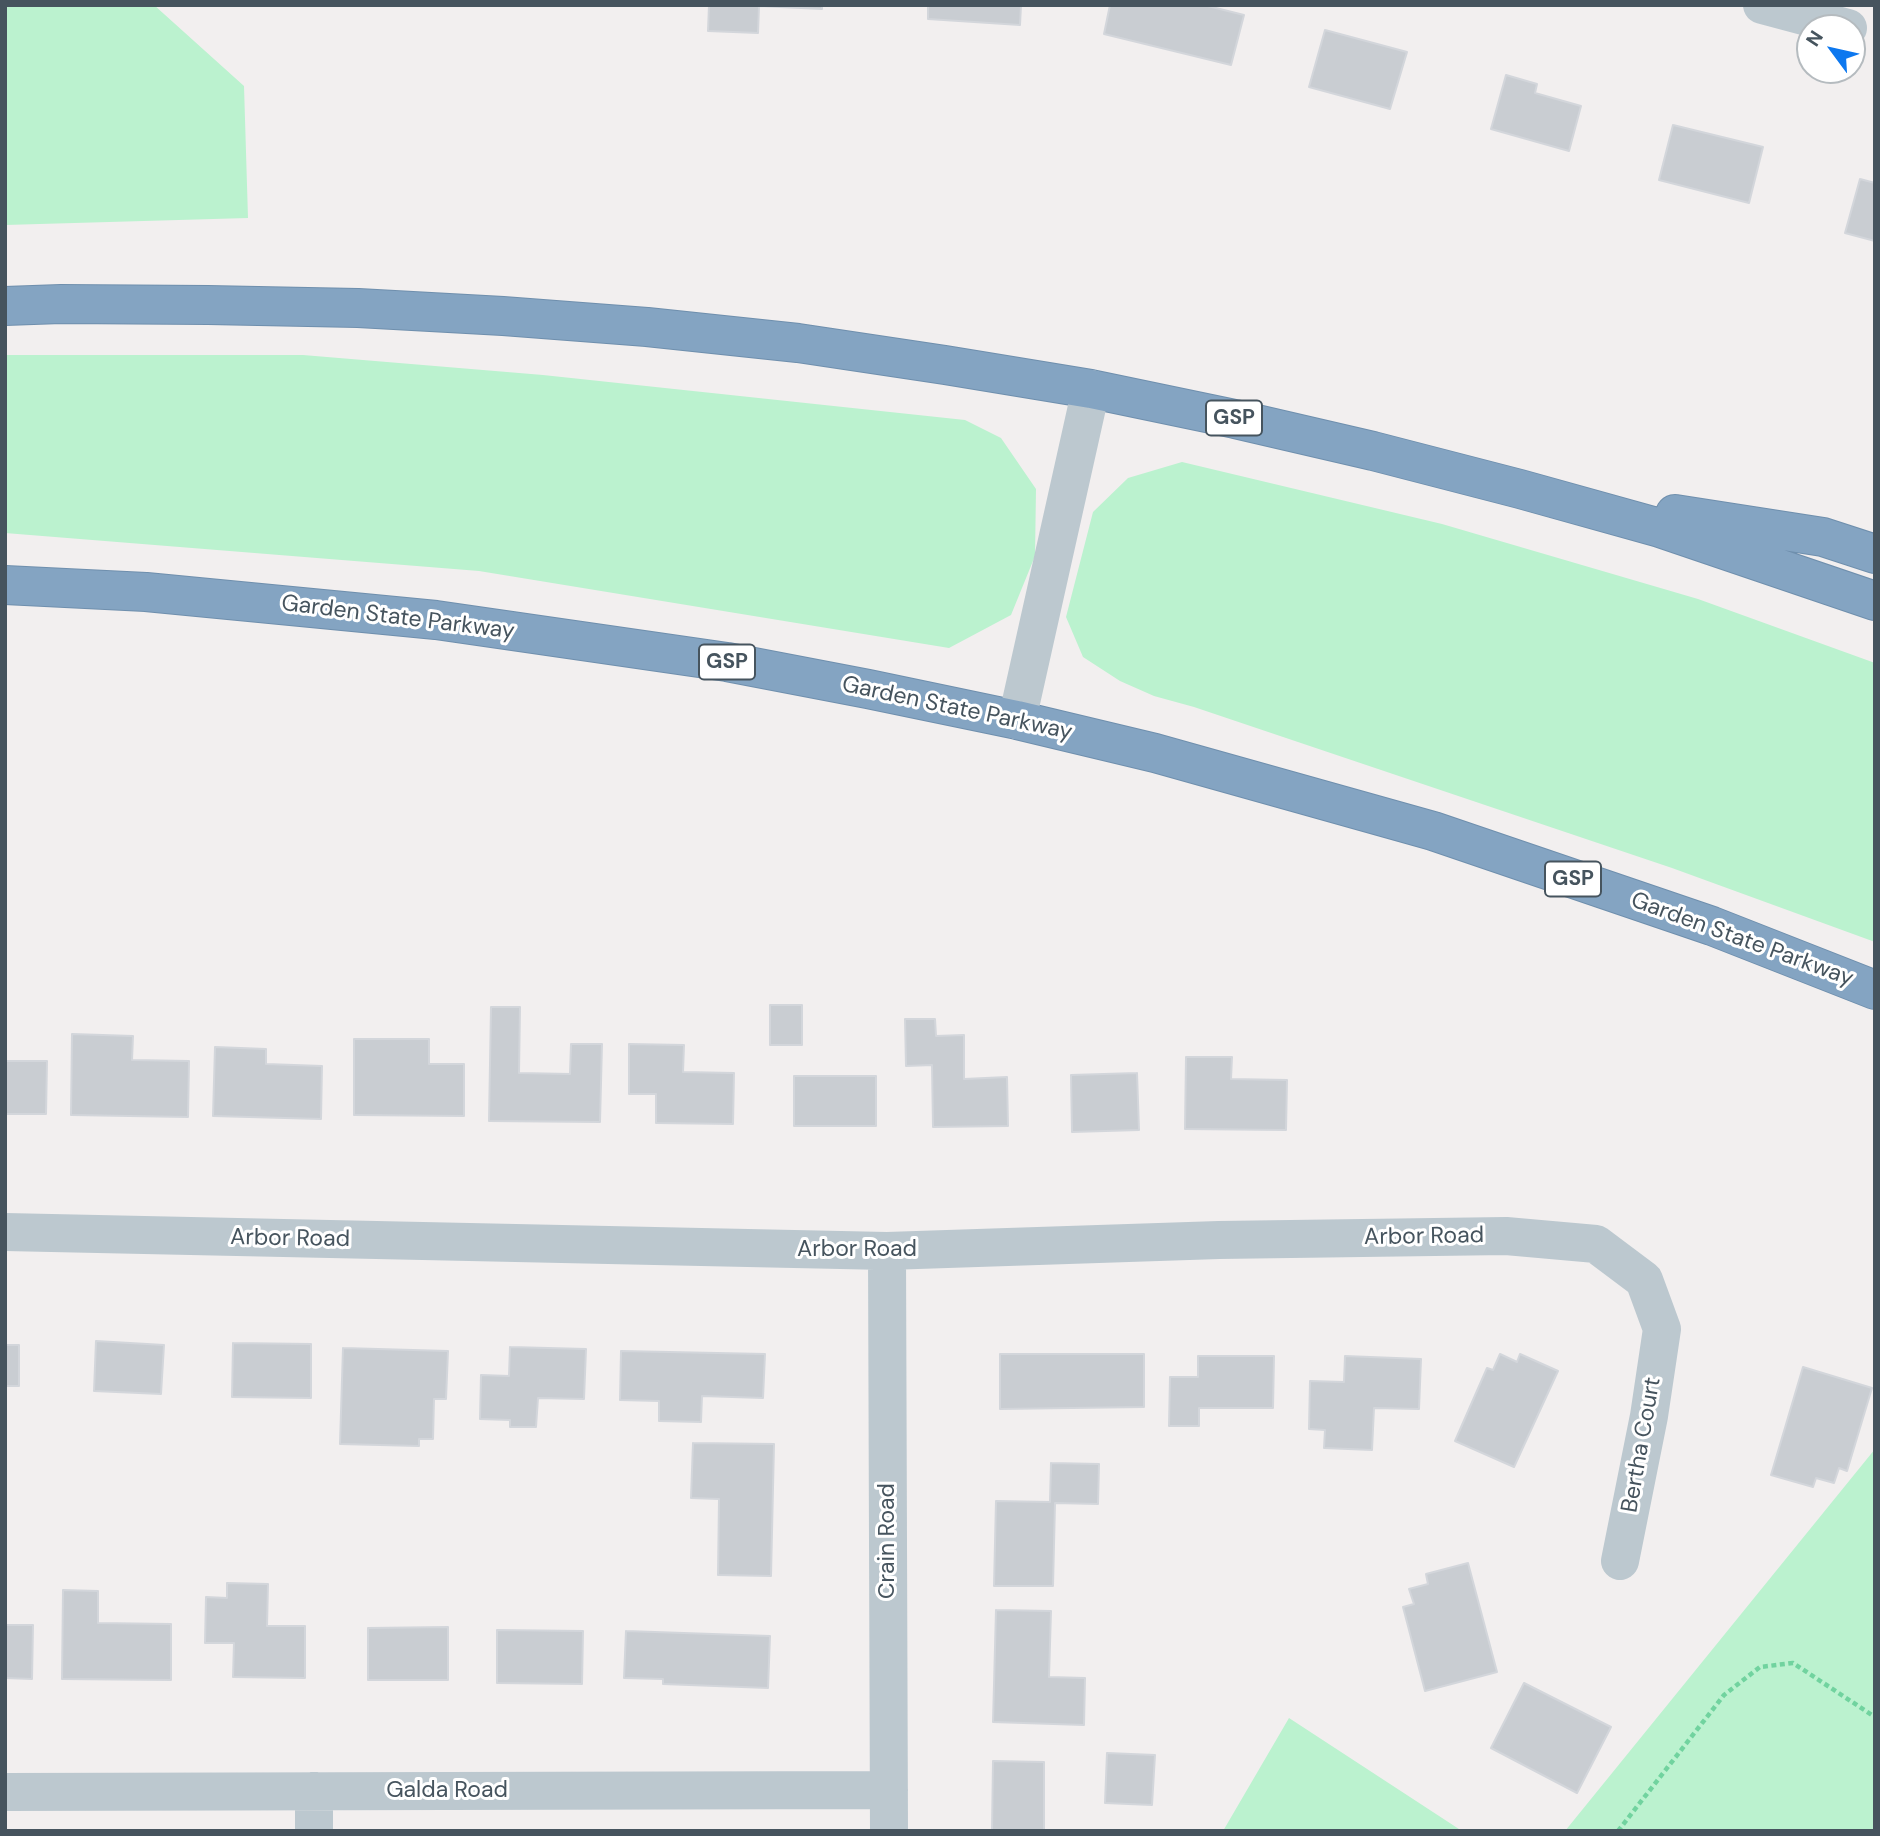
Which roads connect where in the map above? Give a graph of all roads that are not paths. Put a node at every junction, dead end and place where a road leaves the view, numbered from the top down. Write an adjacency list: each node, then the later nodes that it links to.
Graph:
1 (1762, 5): 2 (street)
2 (1796, 14)
3 (5, 306): 4 (highway, GSP)
4 (1091, 389): 5 (highway, GSP); 9 (street)
5 (1520, 489): 6 (highway); 8 (highway, GSP)
6 (1875, 554)
7 (5, 585): 9 (highway, Garden State Parkway / GSP)
8 (1875, 601)
9 (1017, 720): 10 (highway, Garden State Parkway / GSP)
10 (1712, 926): 11 (highway, Garden State Parkway / GSP); 12 (highway)
11 (1875, 990)
12 (1875, 1018)
13 (5, 1233): 14 (street, Arbor Road)
14 (887, 1251): 15 (street, Arbor Road); 17 (street, Crain Road)
15 (1662, 1329): 16 (street, Bertha Court)
16 (1620, 1561)
17 (889, 1790): 18 (street, Galda Road); 21 (street, Crain Road)
18 (314, 1791): 19 (street, Galda Road); 20 (street)
19 (5, 1792)
20 (314, 1831)
21 (889, 1831)

